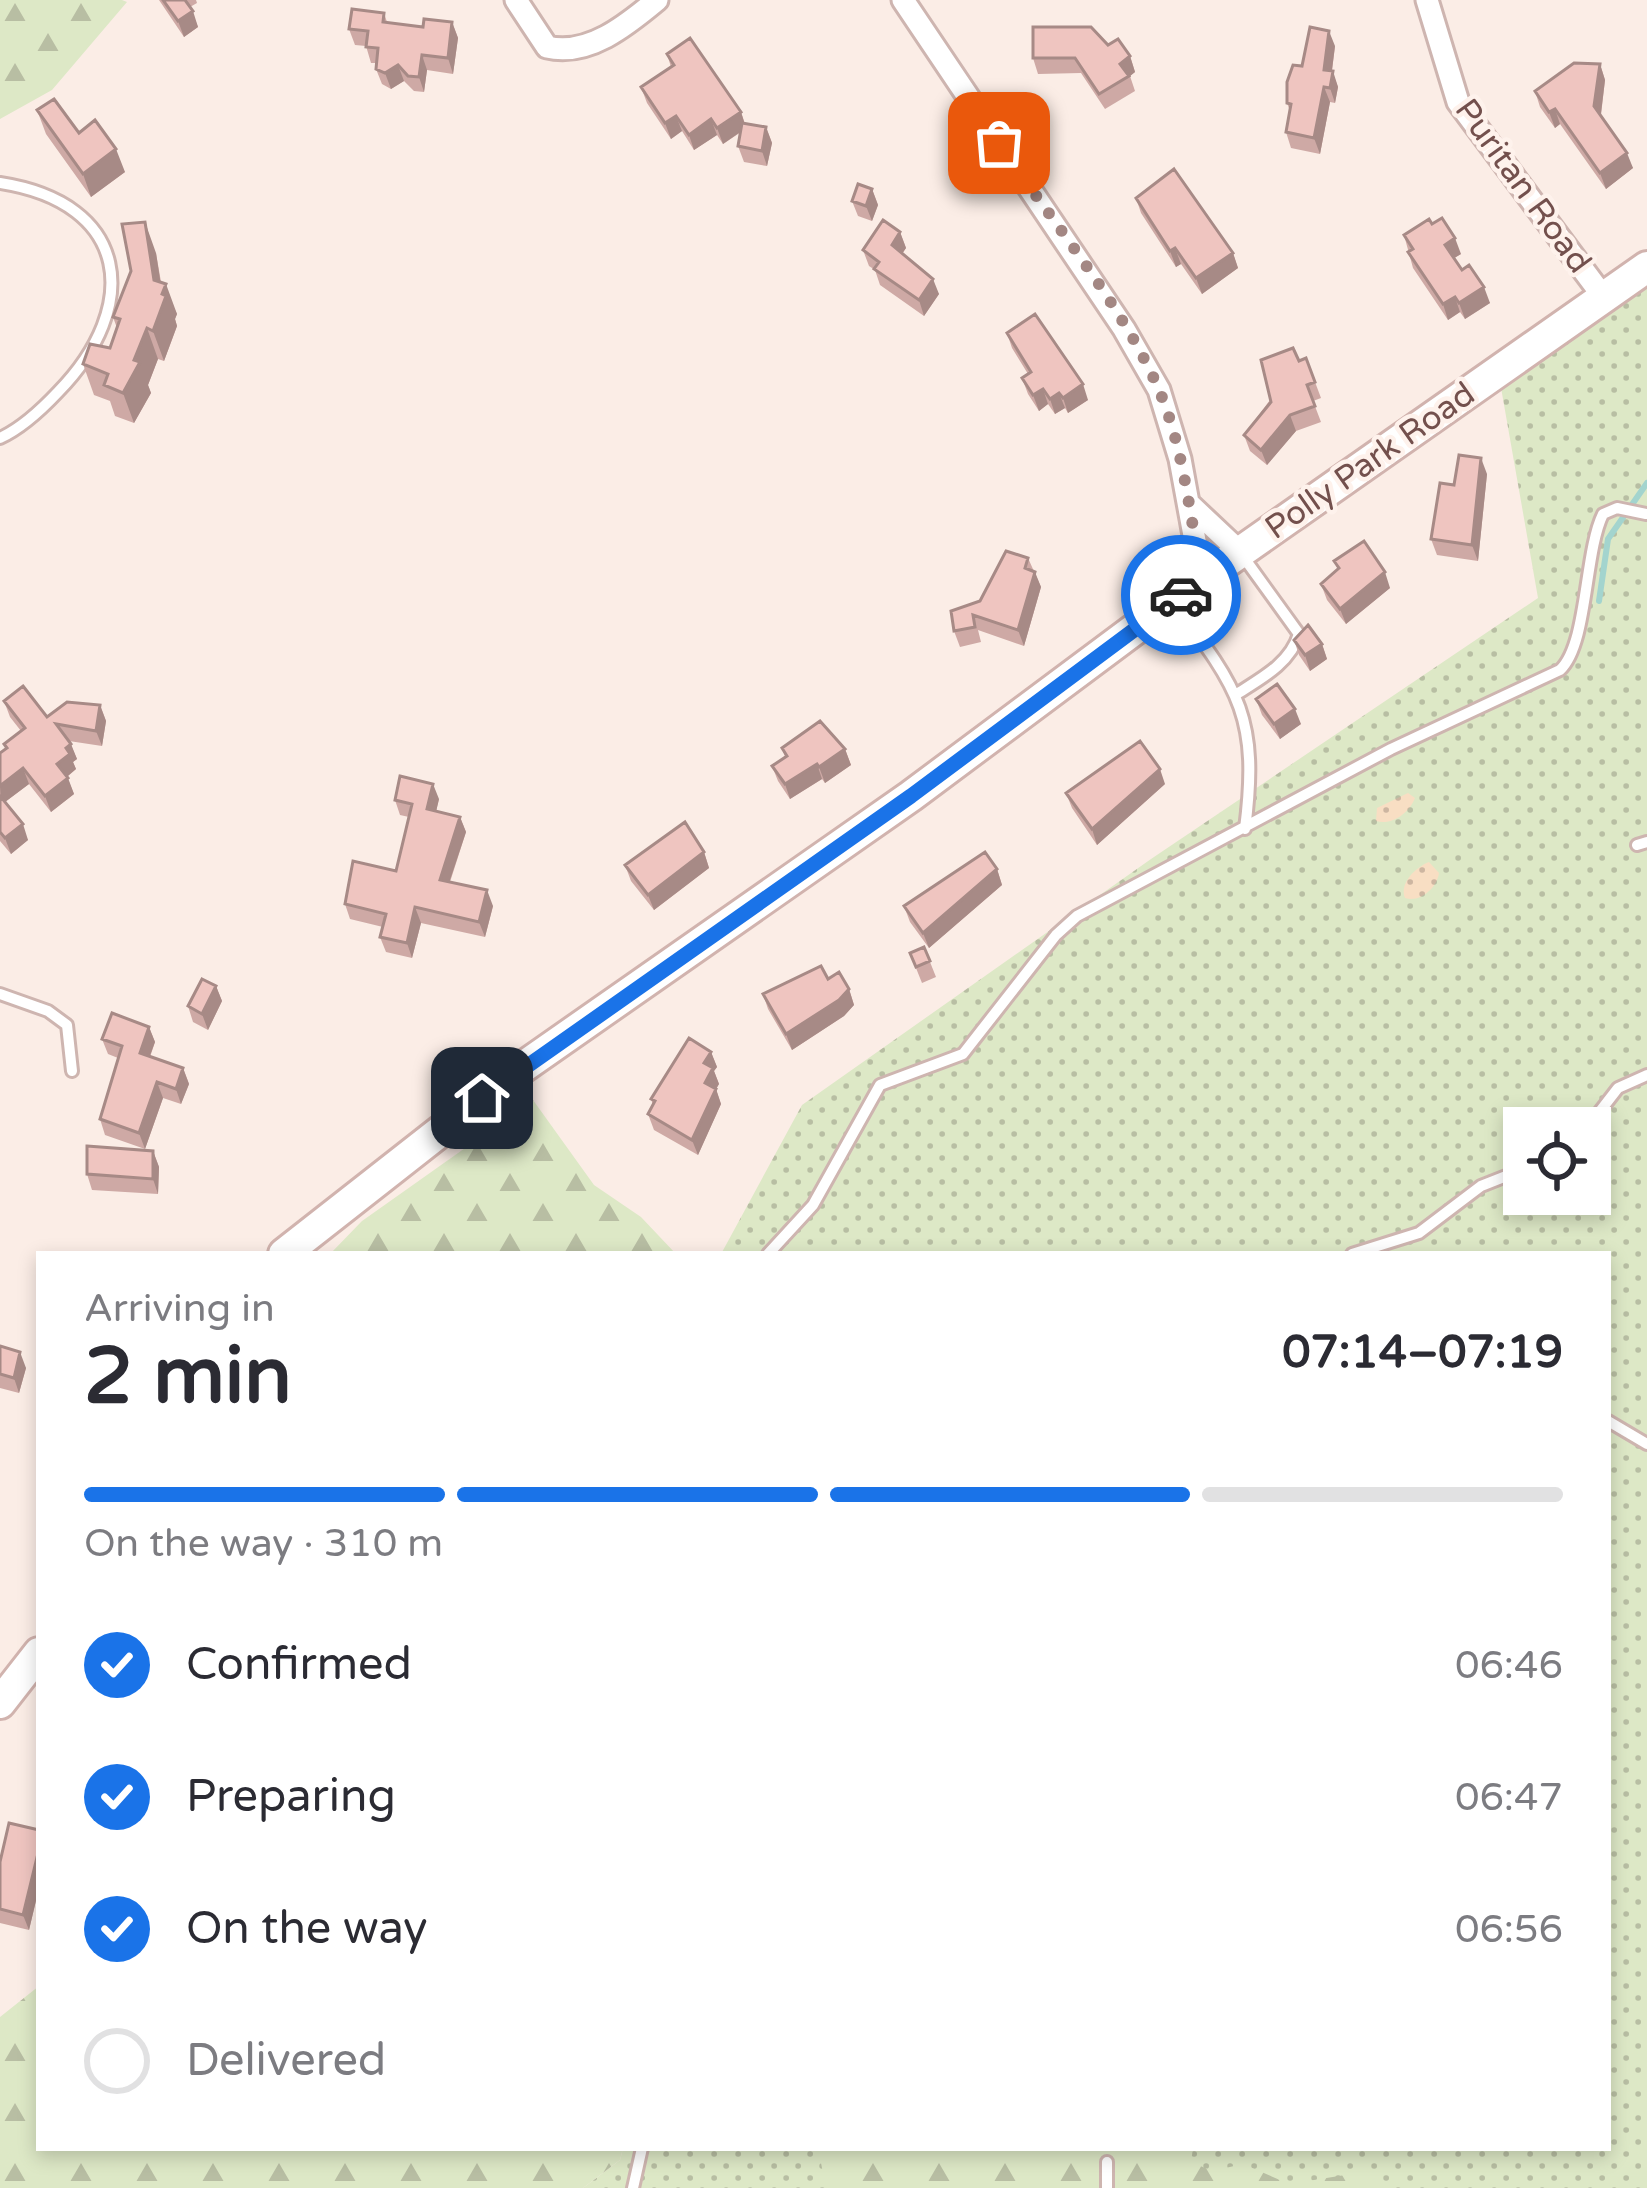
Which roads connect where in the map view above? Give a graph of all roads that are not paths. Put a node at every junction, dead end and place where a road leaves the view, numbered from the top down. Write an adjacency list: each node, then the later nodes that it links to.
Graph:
1 (516, 0): 2 (street)
2 (657, 0)
3 (903, 0): 9 (street)
4 (1427, 0): 7 (street, Puritan Road)
5 (0, 183): 8 (lane)
6 (1647, 267): 7 (street, Polly Park Road)
7 (1605, 299): 11 (street, Polly Park Road)
8 (0, 438)
9 (1188, 502): 11 (street); 12 (street)
10 (1646, 514): 15 (lane)
11 (1240, 552): 12 (street, Polly Park Road); 14 (lane)
12 (1202, 579): 13 (street, Polly Park Road)
13 (1172, 601): 14 (lane); 21 (street, Polly Park Road)
14 (1235, 695): 15 (lane)
15 (1245, 830): 22 (lane)
16 (0, 994): 17 (lane)
17 (72, 1071)
18 (1647, 1076): 19 (lane)
19 (1603, 1107)
20 (1503, 1177): 23 (lane)
21 (288, 1251)
22 (771, 1251)
23 (1362, 1251)
24 (1611, 1423): 25 (lane)
25 (1647, 1444)
26 (36, 1657): 27 (street)
27 (0, 1703)
28 (641, 2151): 30 (lane)
29 (1107, 2162): 31 (lane)
30 (633, 2188)
31 (1107, 2188)

